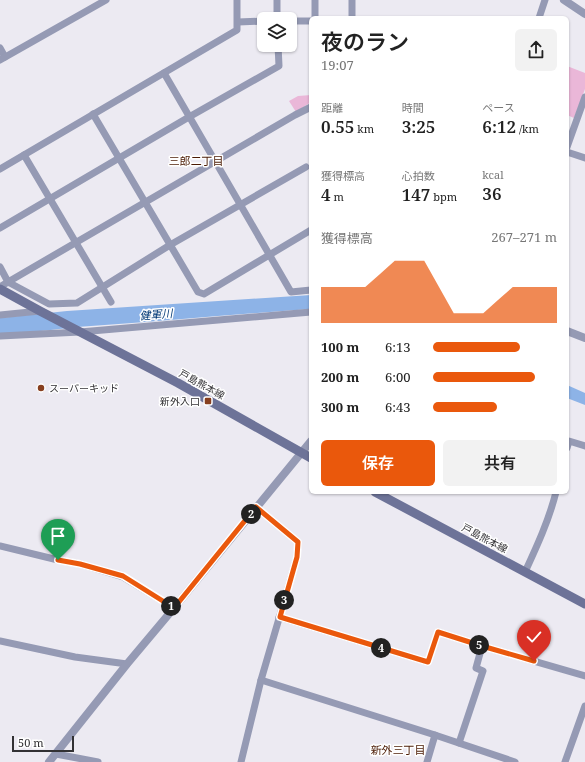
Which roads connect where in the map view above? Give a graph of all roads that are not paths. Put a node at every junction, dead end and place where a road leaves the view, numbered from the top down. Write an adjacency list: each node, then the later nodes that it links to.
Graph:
1 (106, 0): 19 (street)
2 (237, 0): 16 (street)
3 (277, 0): 8 (street)
4 (315, 0): 10 (street)
5 (352, 0): 11 (street)
6 (545, 0): 12 (street)
7 (564, 0): 9 (street)
8 (277, 12)
9 (585, 14)
10 (315, 16)
11 (352, 16)
12 (539, 16)
13 (257, 21): 16 (street)
14 (297, 21): 15 (street)
15 (309, 21)
16 (238, 22): 20 (street)
17 (0, 48): 19 (street)
18 (278, 52): 24 (street)
19 (3, 58)
20 (164, 73): 23 (street); 24 (street)
21 (585, 98): 25 (street)
22 (309, 108): 30 (street)
23 (93, 114): 27 (street); 28 (street)
24 (189, 117): 28 (street); 30 (street)
25 (569, 142)
26 (569, 153): 29 (street)
27 (24, 155): 32 (street); 33 (street)
28 (119, 158): 33 (street); 34 (street)
29 (585, 158)
30 (215, 162): 34 (street); 35 (street)
31 (306, 167): 35 (street)
32 (0, 169)
33 (50, 199): 36 (street); 38 (street)
34 (145, 202): 38 (street); 39 (street)
35 (240, 205): 39 (street); 40 (street)
36 (0, 228)
37 (309, 231): 40 (street)
38 (76, 243): 42 (street); 44 (street)
39 (170, 246): 40 (street); 44 (street)
40 (269, 255): 45 (street)
41 (0, 267): 42 (street)
42 (8, 282): 43 (street); 44 (street)
43 (0, 288): 47 (main road)
44 (102, 288): 46 (street)
45 (309, 290)
46 (111, 302)
47 (40, 311): 49 (street); 50 (main road, 戸島熊本線)
48 (309, 312): 50 (street)
49 (0, 315)
50 (80, 332): 52 (street); 57 (main road, 戸島熊本線)
51 (569, 332): 53 (street)
52 (0, 336)
53 (585, 338)
54 (569, 441): 56 (street)
55 (309, 443): 57 (street)
56 (585, 446)
57 (301, 453): 58 (main road, 戸島熊本線); 61 (street)
58 (309, 457)
59 (379, 494): 63 (main road, 戸島熊本線)
60 (555, 494): 63 (street)
61 (256, 507): 65 (street); 66 (street)
62 (0, 546): 65 (street)
63 (525, 572): 64 (main road, 戸島熊本線)
64 (585, 604)
65 (174, 608): 69 (street)
66 (280, 617): 68 (street); 71 (street)
67 (0, 640): 69 (street)
68 (482, 646): 70 (street); 74 (street)
69 (127, 664): 75 (street)
70 (585, 676)
71 (261, 680): 73 (street); 78 (street)
72 (585, 706): 81 (street)
73 (435, 735): 74 (street); 79 (street)
74 (459, 743): 80 (street)
75 (56, 754): 76 (street); 77 (street)
76 (49, 762)
77 (98, 762)
78 (241, 762)
79 (427, 762)
80 (515, 762)
81 (565, 762)

